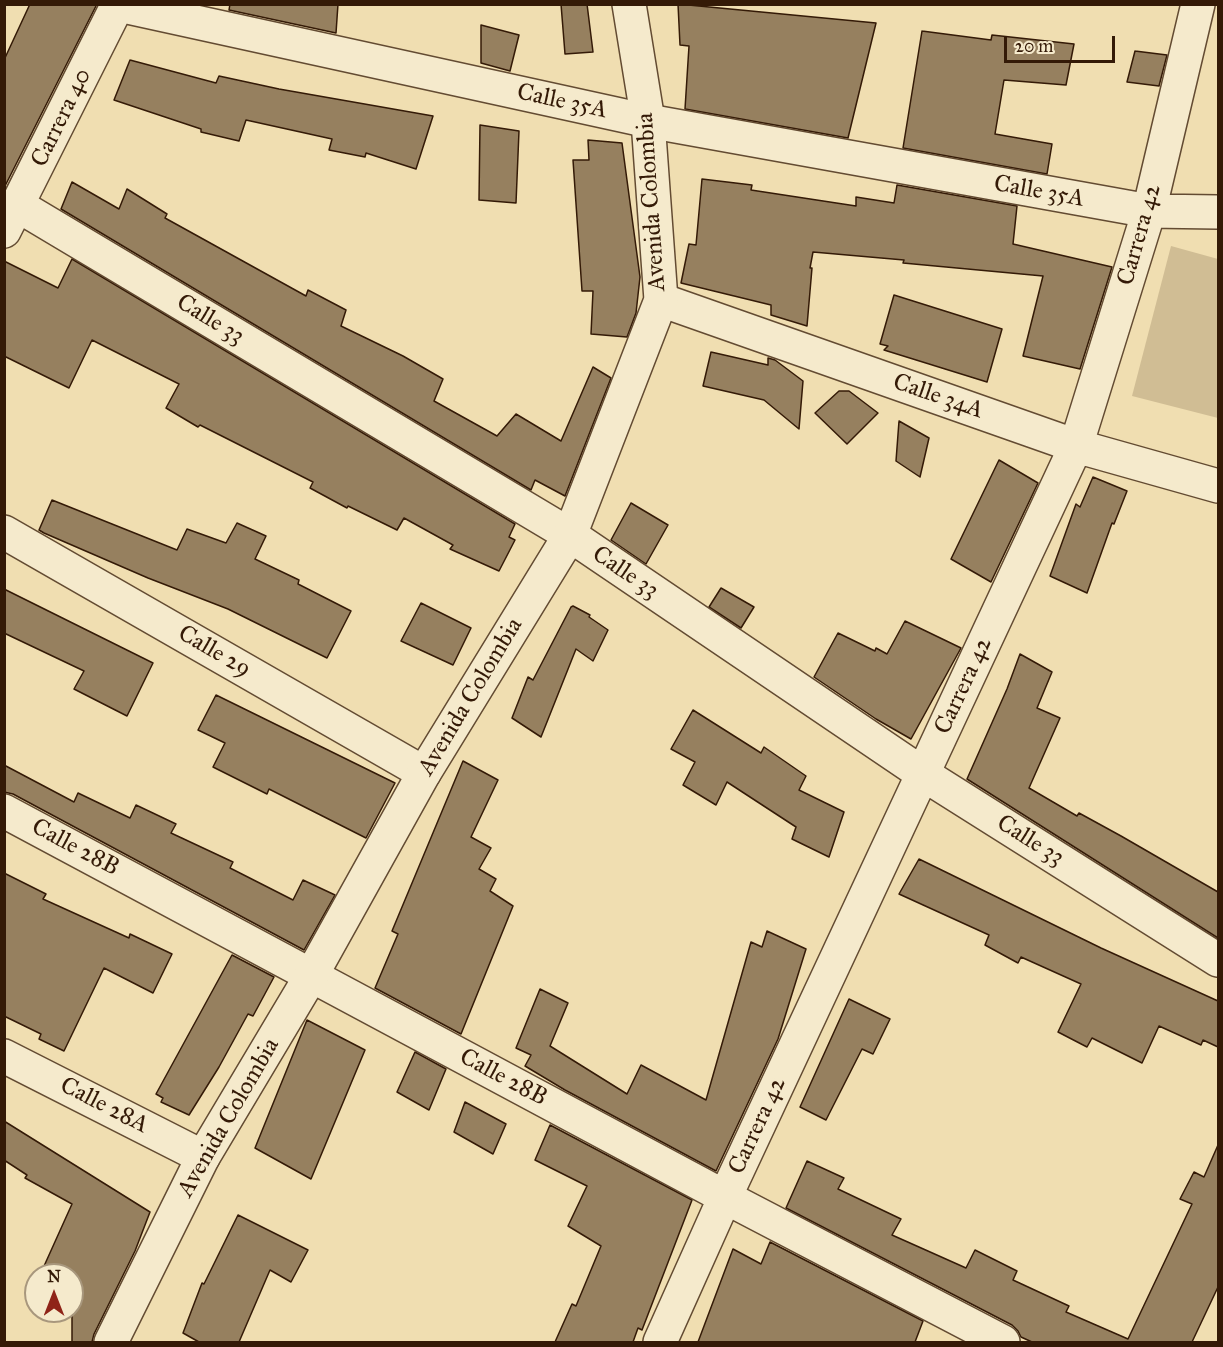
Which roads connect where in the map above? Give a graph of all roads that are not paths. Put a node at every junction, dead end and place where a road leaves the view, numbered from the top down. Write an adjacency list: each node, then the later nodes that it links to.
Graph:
1 (629, 4): 6 (street, Avenida Colombia)
2 (1198, 4): 7 (street, Carrera 42)
3 (1213, 4): 5 (street)
4 (118, 5): 6 (street, Calle 35A); 9 (street, Carrera 40)
5 (1218, 5)
6 (648, 121): 7 (street, Calle 35A); 10 (street, Avenida Colombia)
7 (1149, 212): 8 (street, Calle 35A); 11 (street, Carrera 42)
8 (1218, 212)
9 (12, 219): 14 (street, Calle 33)
10 (661, 300): 11 (street, Calle 34A); 14 (street, Avenida Colombia)
11 (1076, 446): 12 (street, Calle 34A); 16 (street, Carrera 42)
12 (1218, 486)
13 (4, 532): 15 (street, Calle 29)
14 (570, 535): 15 (street, Avenida Colombia); 16 (street, Calle 33)
15 (424, 773): 19 (street, Avenida Colombia)
16 (923, 774): 18 (street, Calle 33); 22 (street, Carrera 42)
17 (4, 810): 19 (street, Calle 28B)
18 (1218, 960)
19 (311, 976): 21 (street, Avenida Colombia); 22 (street, Calle 28B)
20 (4, 1056): 21 (street, Calle 28A)
21 (203, 1157): 23 (street, Avenida Colombia)
22 (725, 1197): 24 (street, Carrera 42); 25 (street, Calle 28B)
23 (111, 1342)
24 (660, 1342)
25 (1003, 1342)

